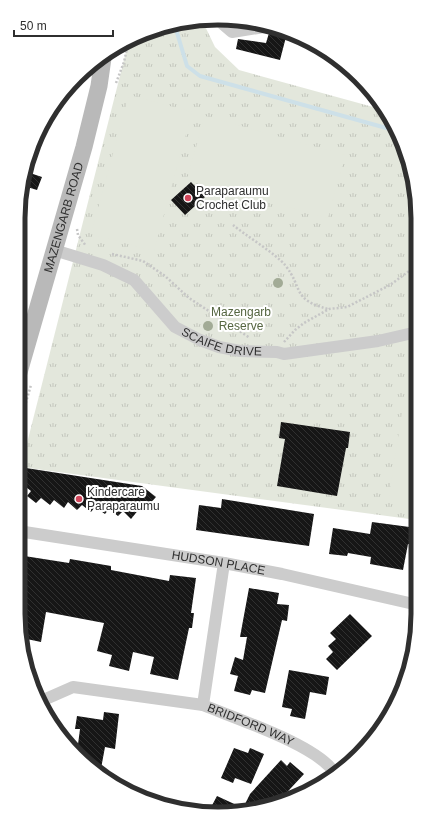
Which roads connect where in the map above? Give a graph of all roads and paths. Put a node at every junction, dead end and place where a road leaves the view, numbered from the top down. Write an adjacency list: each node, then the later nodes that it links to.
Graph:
1 (224, 25): 2 (street)
2 (254, 29)
3 (127, 48): 5 (path)
4 (102, 64): 11 (main road, MAZENGARB ROAD)
5 (114, 87)
6 (232, 225): 14 (path)
7 (77, 226): 8 (path)
8 (78, 236): 9 (path); 10 (path)
9 (73, 238)
10 (87, 247)
11 (54, 250): 18 (street, SCAIFE DRIVE); 19 (main road, MAZENGARB ROAD)
12 (109, 253): 16 (path)
13 (411, 270): 14 (path)
14 (329, 309): 17 (path)
15 (411, 334): 18 (street, SCAIFE DRIVE)
16 (251, 339)
17 (286, 340): 18 (path); 18 (path)
18 (278, 347)
19 (25, 352)
20 (25, 532): 21 (street, HUDSON PLACE)
21 (224, 563): 22 (street, HUDSON PLACE); 24 (street, BRIDFORD WAY)
22 (411, 603)
23 (48, 698): 24 (street)
24 (203, 705): 25 (street, BRIDFORD WAY)
25 (332, 769)

